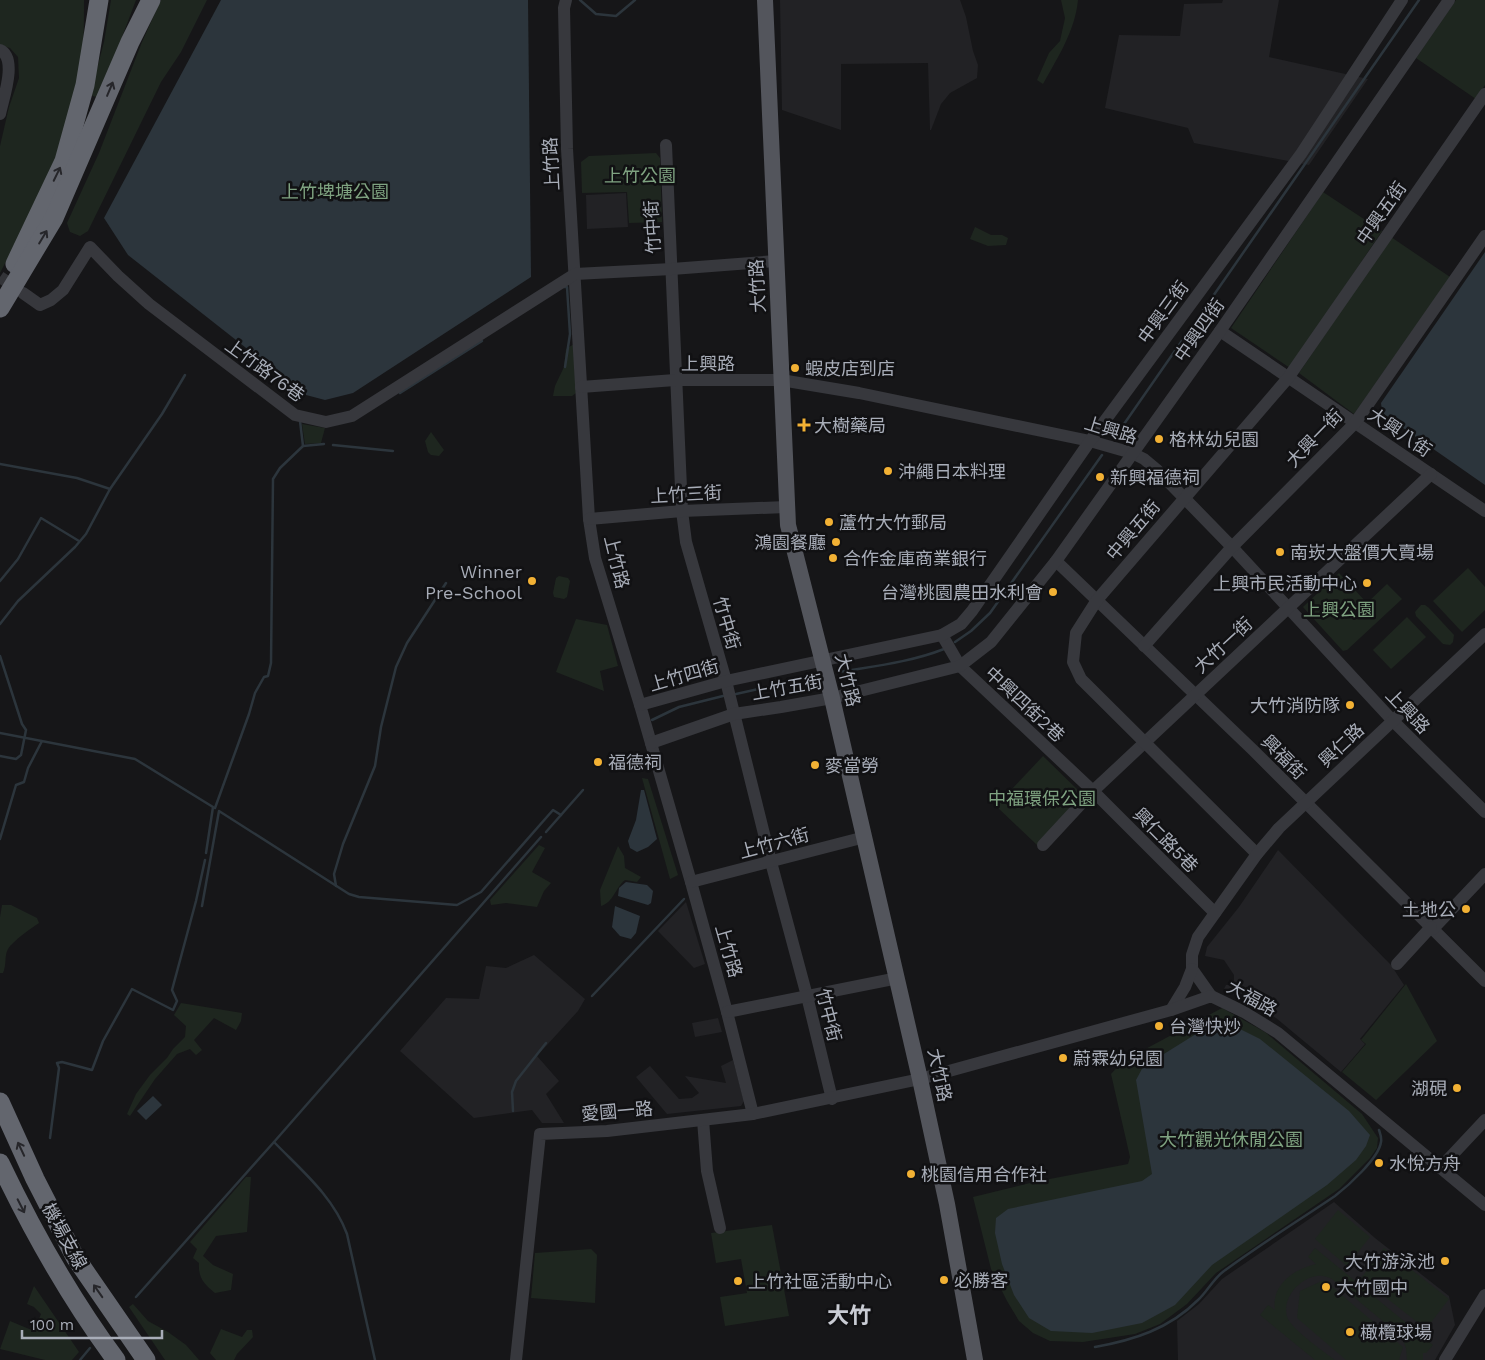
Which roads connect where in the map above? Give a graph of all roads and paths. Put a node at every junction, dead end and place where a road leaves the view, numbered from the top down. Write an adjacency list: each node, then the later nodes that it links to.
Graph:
1 (91, 0): 11 (highway)
2 (99, 0): 11 (highway)
3 (144, 0): 9 (highway)
4 (151, 0): 9 (highway)
5 (566, 0): 18 (street, 上竹路)
6 (765, 0): 16 (main road, 大竹路)
7 (1402, 0): 28 (street, 中興三街)
8 (1449, 0): 22 (street, 中興四街)
9 (130, 42): 21 (highway, one-way to 9)
10 (0, 50): 13 (street)
11 (91, 55): 20 (highway, one-way to 11)
12 (1485, 94): 23 (street, 中興五街)
13 (0, 114)
14 (666, 145): 17 (street, 竹中街)
15 (1485, 236): 27 (street, 大興一街)
16 (776, 261): 17 (street); 25 (main road, 大竹路)
17 (672, 269): 18 (street); 24 (street, 竹中街)
18 (575, 274): 19 (street, 上竹路76巷); 26 (street, 上竹路)
19 (23, 293)
20 (0, 297)
21 (0, 308)
22 (1220, 331): 23 (street, 大興八街); 29 (street, 中興四街)
23 (1288, 378): 27 (street, 大興八街); 31 (street, 中興五街)
24 (676, 380): 25 (street, 上興路); 26 (street, 上興路); 33 (street, 竹中街)
25 (781, 380): 28 (street, 上興路); 32 (main road, 大竹路)
26 (582, 387): 35 (street, 上竹路)
27 (1355, 423): 30 (street, 大興八街); 36 (street, 大興一街)
28 (1090, 441): 29 (street, 上興路); 41 (street, 中興三街)
29 (1132, 453): 31 (street, 上興路); 37 (street, 中興四街)
30 (1430, 474): 34 (street, 大興八街); 39 (street, 大竹一街)
31 (1184, 498): 36 (street, 上興路); 38 (street, 中興五街)
32 (786, 507): 33 (street, 上竹三街); 43 (main road, 大竹路)
33 (682, 511): 35 (street, 上竹三街); 45 (street, 竹中街)
34 (1485, 511)
35 (589, 519): 48 (street, 上竹路)
36 (1232, 547): 39 (street, 上興路); 42 (street, 大興一街)
37 (1056, 561): 38 (street, 興福街); 44 (street, 中興四街)
38 (1097, 600): 42 (street, 興福街); 52 (street, 中興五街)
39 (1288, 608): 46 (street, 大竹一街); 50 (street, 上興路)
40 (1485, 634): 50 (street, 興仁路)
41 (942, 635): 43 (street, 上竹四街); 44 (street, 中興四街2巷)
42 (1144, 646): 46 (street, 興福街)
43 (822, 660): 45 (street, 上竹四街); 47 (main road, 大竹路)
44 (960, 666): 47 (street, 上竹五街); 53 (street, 中興四街2巷)
45 (726, 680): 48 (street, 上竹四街); 49 (street, 竹中街)
46 (1196, 696): 52 (street, 大竹一街); 54 (street, 興福街)
47 (832, 698): 49 (street, 上竹五街); 56 (main road, 大竹路)
48 (640, 705): 51 (street, 上竹路)
49 (734, 714): 51 (street, 上竹五街); 59 (street, 竹中街)
50 (1393, 721): 54 (street, 興仁路); 55 (street, 上興路)
51 (651, 743): 61 (street, 上竹路)
52 (1145, 743): 53 (street, 大竹一街); 58 (street, 中興五街)
53 (1093, 792): 57 (street, 大竹一街); 62 (street, 興仁路5巷)
54 (1305, 803): 58 (street, 興仁路); 63 (street, 興福街)
55 (1485, 812)
56 (865, 837): 59 (street, 上竹六街); 66 (main road, 大竹路)
57 (1043, 845)
58 (1257, 854): 62 (street, 興仁路)
59 (771, 862): 61 (street, 上竹六街); 68 (street, 竹中街)
60 (1485, 874): 63 (street)
61 (691, 882): 71 (street, 上竹路)
62 (1214, 913): 65 (street, 興仁路)
63 (1432, 928): 64 (street); 67 (street, 興福街)
64 (1397, 964)
65 (1192, 969): 69 (street); 70 (street, 興仁路)
66 (898, 978): 68 (street); 72 (main road, 大竹路)
67 (1485, 981)
68 (807, 996): 71 (street); 73 (street, 竹中街)
69 (1211, 996): 70 (street, 大福路); 79 (street, 大福路)
70 (1170, 1010): 72 (street, 大福路)
71 (727, 1012): 75 (street, 上竹路)
72 (920, 1079): 73 (street, 愛國一路); 86 (main road, 大竹路)
73 (832, 1099): 75 (street, 愛國一路)
74 (0, 1102): 84 (highway, 機場支線, one-way to 74)
75 (753, 1114): 76 (street, 愛國一路)
76 (703, 1120): 81 (street); 85 (street, 愛國一路)
77 (1485, 1120): 79 (street)
78 (0, 1162): 83 (highway, 機場支線, one-way to 83)
79 (1440, 1168): 80 (street, 大福路)
80 (1485, 1205)
81 (720, 1228)
82 (1485, 1295): 87 (street)
83 (116, 1360)
84 (146, 1360)
85 (516, 1360)
86 (975, 1360)
87 (1445, 1360)

